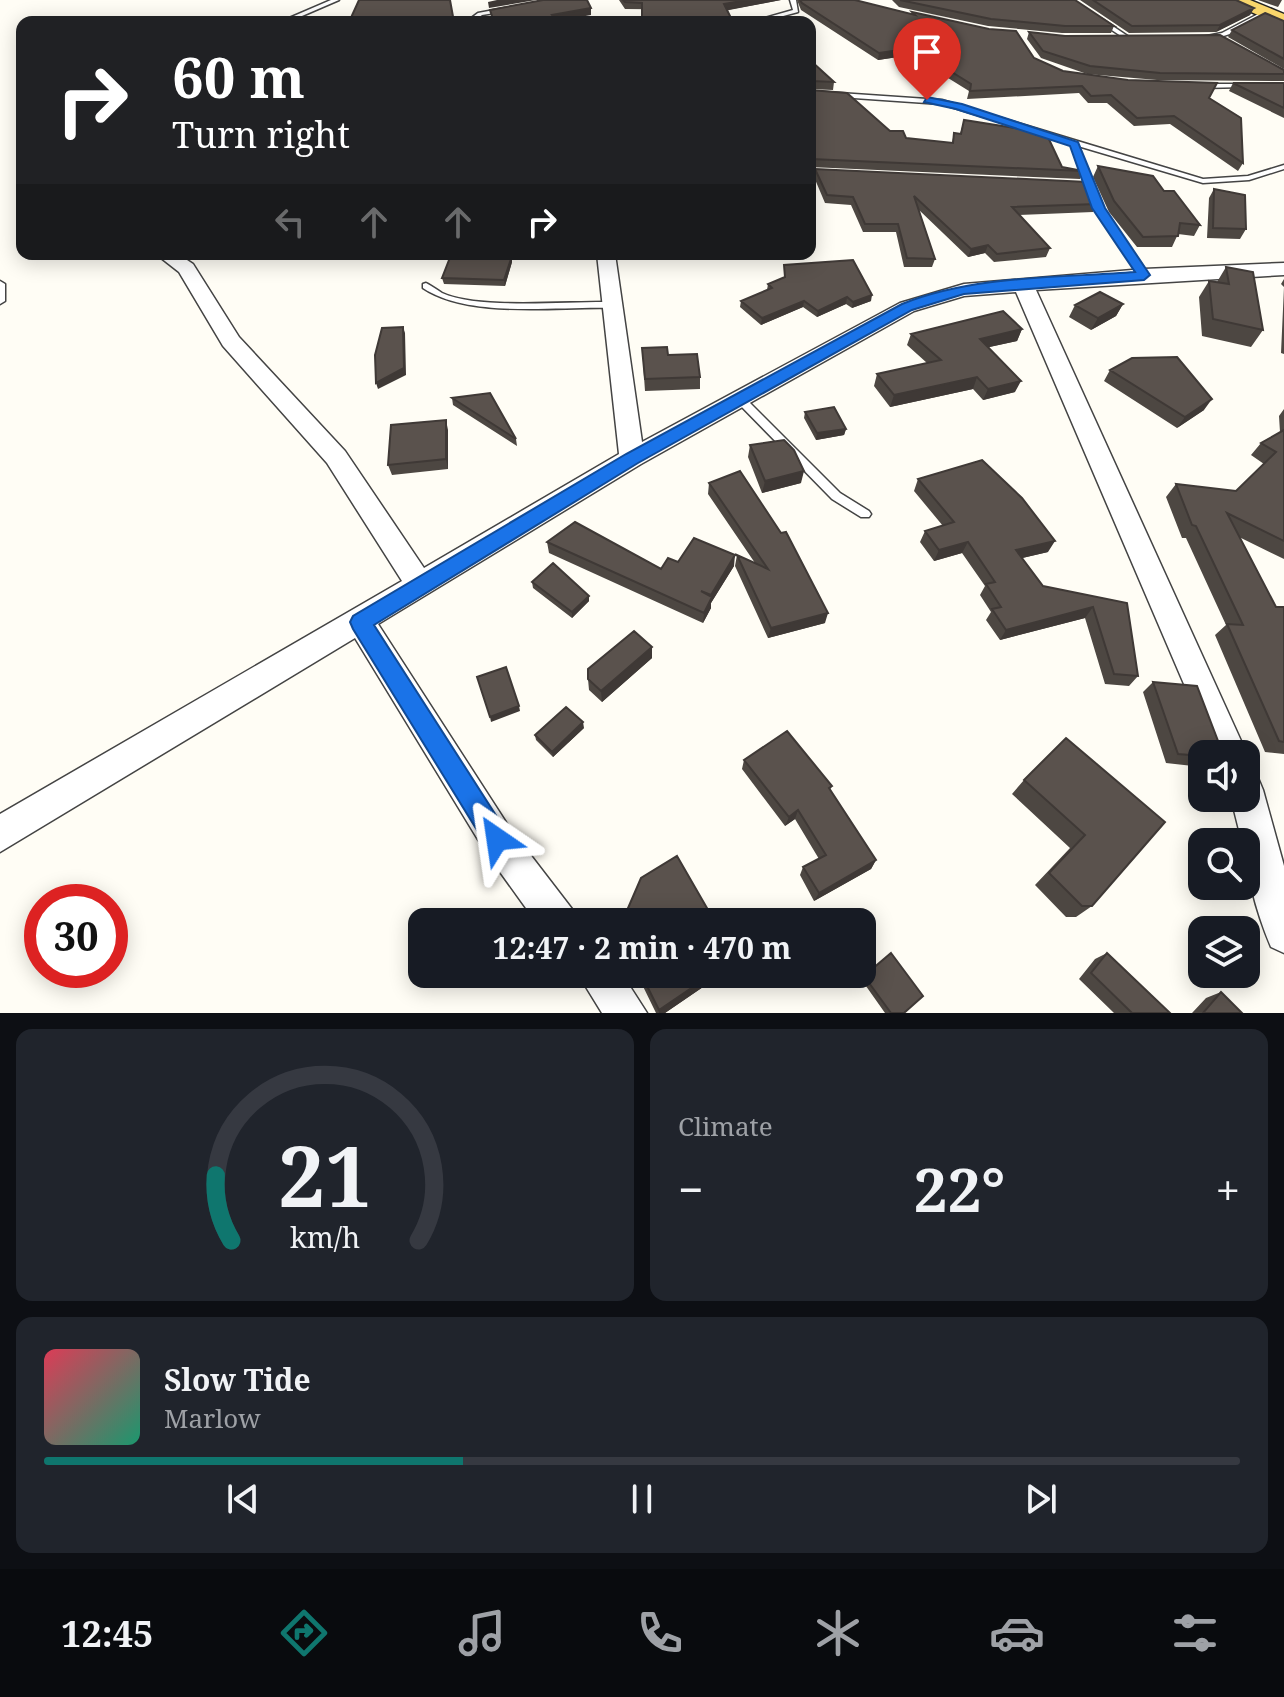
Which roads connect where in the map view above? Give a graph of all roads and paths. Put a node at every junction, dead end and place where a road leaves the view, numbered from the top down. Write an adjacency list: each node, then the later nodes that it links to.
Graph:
1 (336, 0): 7 (lane)
2 (793, 0): 9 (lane)
3 (1234, 0): 5 (main road)
4 (512, 8): 8 (lane)
5 (1264, 13): 10 (main road); 15 (lane)
6 (1093, 15): 12 (lane)
7 (297, 16)
8 (477, 16)
9 (777, 16)
10 (1284, 21)
11 (1114, 37): 12 (lane)
12 (1126, 37): 13 (lane)
13 (1142, 37)
14 (1203, 37): 15 (lane)
15 (1218, 37): 16 (lane)
16 (1231, 44)
17 (1195, 86): 18 (lane)
18 (1261, 86)
19 (816, 93): 20 (lane)
20 (1074, 144): 21 (lane); 23 (lane)
21 (1284, 167)
22 (1075, 184): 23 (lane)
23 (1090, 185): 27 (lane)
24 (174, 260): 36 (street)
25 (607, 260): 32 (street)
26 (1284, 269): 27 (street)
27 (1144, 275): 29 (street)
28 (0, 284): 31 (lane)
29 (1023, 284): 33 (street); 38 (street)
30 (426, 286): 32 (lane)
31 (0, 301)
32 (612, 305): 34 (street)
33 (739, 398): 34 (street); 35 (lane)
34 (632, 458): 36 (street)
35 (865, 514)
36 (420, 585): 37 (street)
37 (361, 622): 40 (street); 42 (street)
38 (1224, 740)
39 (1257, 812): 41 (street)
40 (0, 834)
41 (1274, 844): 43 (street)
42 (549, 908)
43 (1284, 934)
44 (608, 988): 45 (street)
45 (627, 1013)

